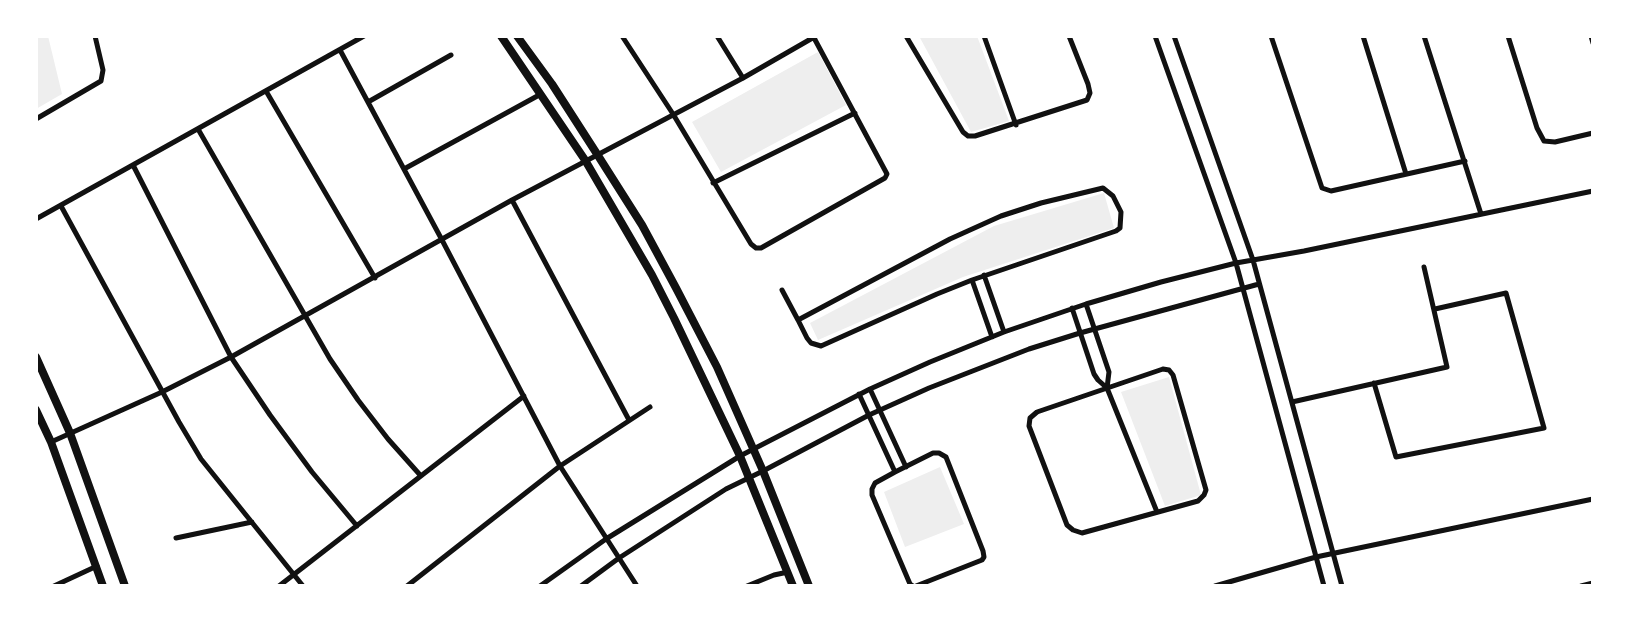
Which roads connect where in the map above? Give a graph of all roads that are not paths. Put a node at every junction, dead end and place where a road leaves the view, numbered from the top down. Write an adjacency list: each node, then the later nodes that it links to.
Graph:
1 (95, 36): 29 (street)
2 (349, 36): 19 (street)
3 (364, 36): 19 (street)
4 (501, 36): 25 (street)
5 (517, 36): 33 (street)
6 (622, 36): 28 (street)
7 (717, 36): 23 (street)
8 (906, 36): 30 (street)
9 (984, 36): 30 (street)
10 (1069, 36): 30 (street)
11 (1155, 36): 47 (street)
12 (1174, 36): 46 (street)
13 (1271, 36): 38 (street)
14 (1363, 36): 38 (street)
15 (1424, 36): 35 (street)
16 (1508, 36): 32 (street)
17 (1591, 36): 20 (street)
18 (814, 37): 23 (street); 27 (street)
19 (352, 43): 21 (street)
20 (1593, 43)
21 (340, 50): 24 (street); 26 (street)
22 (451, 55): 26 (street)
23 (743, 78): 28 (street)
24 (266, 91): 31 (street); 50 (street)
25 (541, 94): 34 (street); 37 (street)
26 (368, 102): 37 (street)
27 (855, 113): 39 (street); 39 (street)
28 (673, 114): 33 (street); 39 (street)
29 (36, 119)
30 (1016, 125)
31 (198, 129): 36 (street); 58 (street)
32 (1593, 133)
33 (597, 154): 34 (street); 80 (street)
34 (585, 160): 41 (street); 81 (street)
35 (1465, 161): 38 (street); 43 (street)
36 (133, 165): 42 (street); 65 (street)
37 (404, 169): 45 (street)
38 (1406, 174)
39 (713, 183)
40 (1593, 192): 43 (street)
41 (512, 200): 45 (street); 77 (street)
42 (61, 206): 44 (street); 69 (street)
43 (1481, 214): 46 (street)
44 (36, 219)
45 (442, 240): 50 (street); 71 (street)
46 (1253, 260): 47 (street); 52 (street)
47 (1236, 263): 53 (street); 55 (street)
48 (1424, 267): 57 (street)
49 (984, 275): 51 (street); 59 (street); 61 (street)
50 (375, 278): 58 (street)
51 (972, 280): 59 (street); 63 (street)
52 (1259, 284): 53 (street); 72 (street)
53 (1242, 288): 60 (street); 95 (street)
54 (782, 290): 59 (street)
55 (1086, 304): 56 (street); 60 (street)
56 (1072, 308): 61 (street); 62 (street)
57 (1435, 309): 66 (street); 66 (street)
58 (305, 317): 65 (street); 86 (street)
59 (798, 320)
60 (1094, 328): 62 (street); 67 (street)
61 (1004, 332): 63 (street)
62 (1080, 333): 67 (street); 75 (street)
63 (992, 337): 68 (street)
64 (36, 357): 78 (street)
65 (231, 357): 69 (street); 91 (street)
66 (1374, 383): 72 (street)
67 (1107, 388): 89 (street); 89 (street); 89 (street)
68 (870, 389): 70 (street); 75 (street)
69 (162, 392): 78 (street); 90 (street)
70 (859, 394): 76 (street); 80 (street)
71 (524, 396): 82 (street); 86 (street)
72 (1292, 402): 94 (street)
73 (650, 407): 77 (street)
74 (36, 410): 79 (street)
75 (880, 410): 76 (street); 83 (street)
76 (869, 415): 84 (street); 85 (street)
77 (629, 420): 82 (street)
78 (70, 433): 79 (street); 103 (street)
79 (51, 442): 97 (street)
80 (753, 450): 81 (street); 84 (street)
81 (740, 456): 87 (street); 93 (street)
82 (560, 466): 93 (street); 106 (street)
83 (906, 466): 85 (street); 113 (street)
84 (764, 471): 87 (street); 112 (street)
85 (895, 472): 113 (street)
86 (421, 476): 91 (street)
87 (749, 477): 96 (street); 98 (street)
88 (1593, 499): 94 (street)
89 (1157, 512)
90 (252, 522): 92 (street); 99 (street)
91 (357, 526): 99 (street)
92 (176, 538)
93 (606, 539): 96 (street); 107 (street)
94 (1333, 554): 95 (street); 116 (street)
95 (1316, 557): 114 (street); 115 (street)
96 (619, 558): 108 (street); 109 (street)
97 (97, 566): 101 (street); 102 (street)
98 (788, 572): 110 (street); 111 (street)
99 (294, 576): 104 (street); 105 (street)
100 (1593, 583): 117 (street)
101 (54, 586)
102 (103, 586)
103 (125, 586)
104 (279, 586)
105 (303, 586)
106 (406, 586)
107 (540, 586)
108 (580, 586)
109 (637, 586)
110 (747, 586)
111 (793, 586)
112 (809, 586)
113 (915, 586)
114 (1215, 586)
115 (1324, 586)
116 (1342, 586)
117 (1581, 586)

